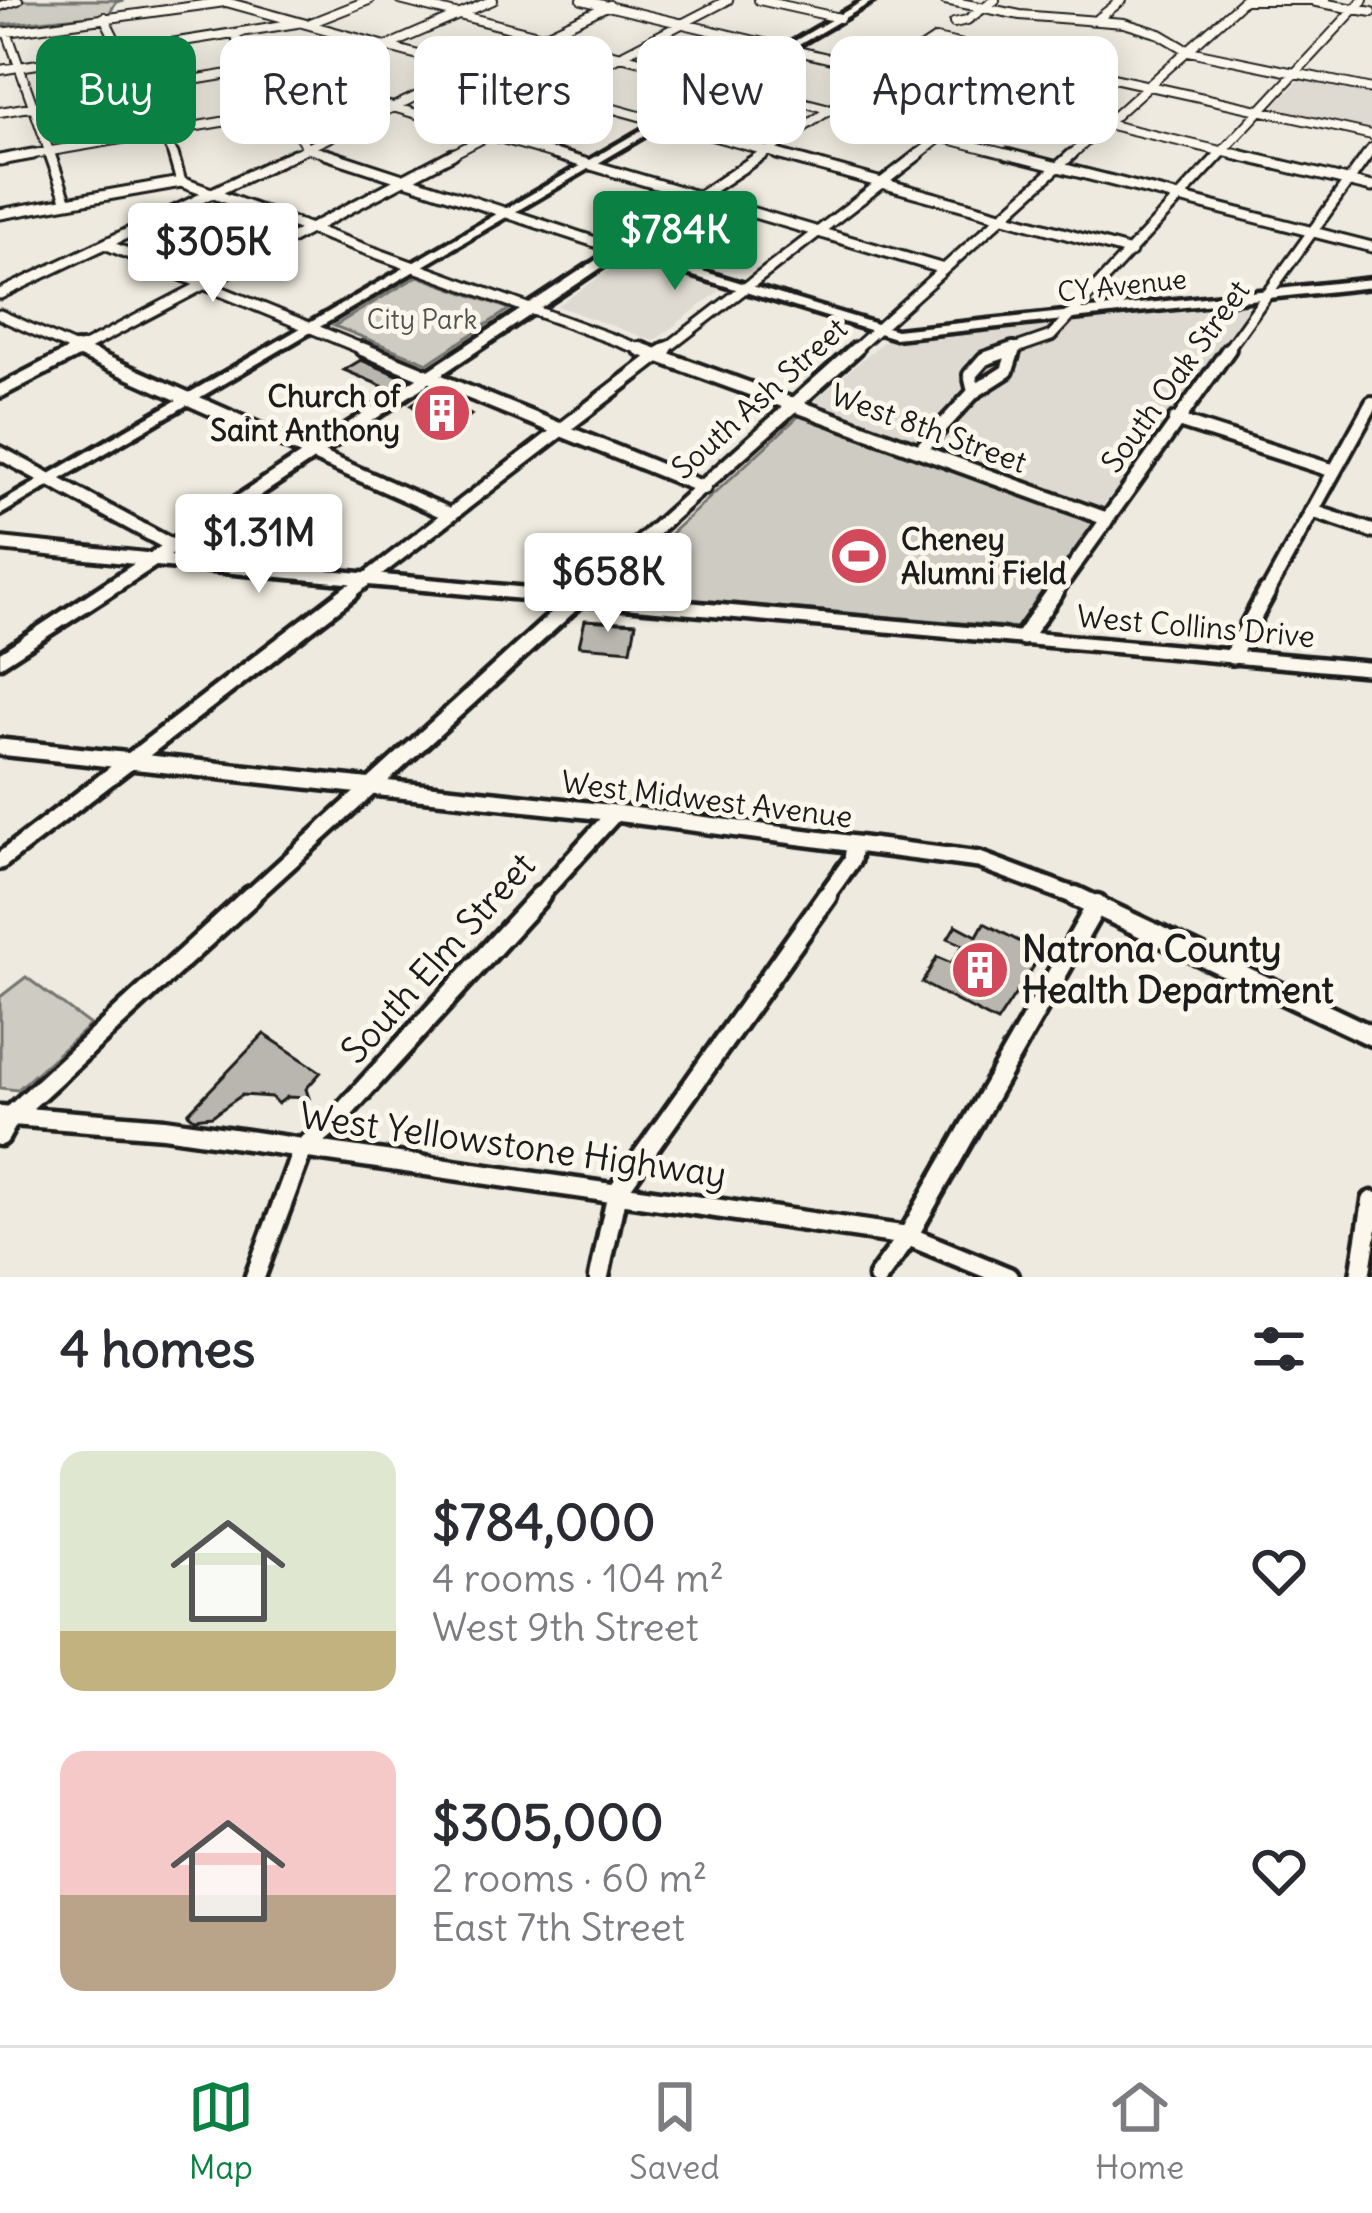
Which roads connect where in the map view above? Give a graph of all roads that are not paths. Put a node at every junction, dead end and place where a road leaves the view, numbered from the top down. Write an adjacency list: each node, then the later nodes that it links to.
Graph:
1 (18, 0): 17 (street)
2 (369, 0): 26 (street)
3 (400, 0): 22 (street)
4 (493, 0): 22 (street)
5 (582, 0): 18 (street)
6 (619, 0): 18 (street)
7 (728, 0): 28 (street)
8 (759, 0): 24 (street)
9 (871, 0): 24 (main road)
10 (944, 0): 19 (street)
11 (995, 0): 19 (street)
12 (1121, 0): 25 (street)
13 (1244, 0): 16 (street); 39 (street, South Ash Street)
14 (1363, 0): 20 (street)
15 (230, 1): 23 (street); 26 (street)
16 (1321, 1): 20 (street)
17 (0, 6)
18 (607, 6): 28 (street); 34 (street)
19 (982, 8): 25 (street); 27 (street)
20 (1355, 9): 21 (street); 47 (street)
21 (1372, 12)
22 (458, 15): 33 (street); 38 (street)
23 (104, 17): 29 (street); 31 (street)
24 (840, 18): 36 (main road)
25 (1099, 18): 39 (street)
26 (305, 23): 30 (street); 32 (street)
27 (954, 23)
28 (682, 24): 35 (street); 41 (street)
29 (4, 32): 45 (street)
30 (234, 34): 37 (street)
31 (114, 36)
32 (350, 36)
33 (538, 36)
34 (544, 36)
35 (732, 36)
36 (806, 38)
37 (196, 40)
38 (390, 47)
39 (1189, 51): 47 (street); 49 (street, South Ash Street)
40 (613, 54): 41 (street)
41 (620, 56): 42 (street); 43 (street)
42 (613, 60)
43 (637, 60)
44 (36, 65): 45 (street)
45 (21, 67): 46 (street); 53 (street)
46 (0, 70)
47 (1294, 73): 50 (street); 58 (street)
48 (1118, 79): 49 (street)
49 (1148, 85): 58 (street); 60 (street, South Ash Street)
50 (1372, 89)
51 (414, 97): 55 (street)
52 (806, 104): 56 (street)
53 (34, 106): 57 (street); 75 (street)
54 (390, 106): 55 (street)
55 (393, 107): 59 (street); 73 (street)
56 (830, 110): 77 (street)
57 (0, 112)
58 (1261, 112): 62 (street); 76 (street)
59 (414, 113)
60 (1118, 114)
61 (1118, 127): 76 (street)
62 (1372, 135)
63 (637, 138): 79 (main road)
64 (88, 144): 75 (street)
65 (165, 144): 83 (street)
66 (305, 144): 73 (street)
67 (472, 144): 81 (street)
68 (523, 144): 79 (street)
69 (740, 144): 77 (street)
70 (933, 144): 84 (street)
71 (968, 144): 80 (street)
72 (1084, 144): 80 (street, South Ash Street)
73 (307, 148): 81 (street); 86 (street)
74 (1372, 148): 82 (street, South Oak Street)
75 (50, 151): 78 (street); 89 (street)
76 (1222, 151): 82 (street); 88 (street)
77 (769, 152): 84 (street); 87 (street)
78 (0, 160)
79 (590, 164): 87 (street); 91 (main road)
80 (1057, 167): 88 (street); 92 (street, South Ash Street)
81 (405, 180): 91 (street); 93 (street)
82 (1348, 181): 85 (street); 95 (street, South Oak Street)
83 (181, 182): 86 (street, West 8th Street); 89 (street)
84 (884, 184): 92 (street); 94 (street)
85 (1372, 187)
86 (212, 195): 93 (street, West 8th Street); 96 (street)
87 (700, 196): 94 (street); 98 (street)
88 (1180, 198): 95 (street); 99 (street)
89 (67, 202): 90 (street)
90 (0, 214)
91 (506, 214): 98 (street); 100 (main road)
92 (1002, 217): 99 (street); 101 (street, South Ash Street)
93 (308, 230): 100 (street, West 8th Street); 103 (street)
94 (818, 232): 101 (street); 104 (street)
95 (1312, 232): 97 (street); 105 (street, South Oak Street)
96 (105, 244): 103 (street); 106 (street)
97 (1372, 247)
98 (620, 250): 104 (main road, CY Avenue); 107 (main road)
99 (1131, 252): 108 (street)
100 (415, 268): 107 (street, West 8th Street); 110 (main road)
101 (944, 269): 111 (street, South Ash Street)
102 (1372, 283): 105 (main road, CY Avenue)
103 (204, 284): 110 (street); 113 (street)
104 (744, 288): 111 (main road, CY Avenue); 114 (street)
105 (1267, 293): 108 (main road, CY Avenue); 121 (street, South Oak Street)
106 (0, 294)
107 (532, 308): 114 (street, West 8th Street); 115 (main road)
108 (1073, 314): 111 (main road, CY Avenue); 112 (street)
109 (0, 315): 113 (street)
110 (310, 328): 115 (street); 118 (main road)
111 (877, 331): 119 (street, South Ash Street)
112 (1014, 349): 117 (street); 117 (street)
113 (80, 350): 116 (street); 118 (street)
114 (660, 356): 119 (street, West 8th Street); 122 (street)
115 (430, 376): 122 (street); 125 (main road)
116 (0, 392)
117 (974, 392): 123 (street)
118 (191, 398): 125 (street); 127 (main road)
119 (795, 405): 123 (street, West 8th Street); 128 (street, South Ash Street)
120 (1371, 408): 126 (street)
121 (1175, 420): 126 (street); 132 (street, South Oak Street)
122 (563, 428): 128 (street); 131 (street)
123 (920, 450): 132 (street, West 8th Street)
124 (0, 453): 127 (street)
125 (314, 453): 131 (street); 135 (main road)
126 (1334, 471): 130 (street)
127 (52, 480): 129 (main road); 135 (street)
128 (704, 488): 138 (street, South Ash Street)
129 (0, 510)
130 (1312, 511): 133 (street); 140 (street)
131 (449, 514): 137 (street)
132 (1107, 519): 139 (street, South Oak Street)
133 (1372, 531)
134 (0, 544): 136 (street)
135 (173, 547): 136 (main road)
136 (154, 560): 137 (main road, West Collins Drive); 141 (main road)
137 (369, 580): 138 (main road, West Collins Drive); 144 (street)
138 (578, 600): 139 (main road, West Collins Drive); 145 (street, South Ash Street)
139 (1023, 637): 140 (main road, West Collins Drive)
140 (1232, 656): 142 (main road, West Collins Drive)
141 (0, 661)
142 (1372, 669)
143 (0, 747): 144 (street, West Midwest Avenue)
144 (129, 760): 145 (street, West Midwest Avenue); 148 (street)
145 (369, 788): 146 (street, West Midwest Avenue); 151 (street, South Ash Street)
146 (615, 813): 147 (street, West Midwest Avenue); 153 (street, South Elm Street)
147 (854, 845): 149 (street, West Midwest Avenue); 154 (street)
148 (0, 861)
149 (1097, 904): 150 (street, West Midwest Avenue); 156 (street)
150 (1372, 1036)
151 (6, 1116): 152 (street, South Ash Street); 153 (street, West Yellowstone Highway)
152 (0, 1136)
153 (303, 1148): 154 (street, West Yellowstone Highway); 157 (street, South Elm Street)
154 (617, 1192): 156 (street, West Yellowstone Highway); 158 (street)
155 (1372, 1201): 161 (street)
156 (908, 1236): 159 (street); 160 (street, West Yellowstone Highway)
157 (255, 1277)
158 (599, 1277)
159 (878, 1277)
160 (1008, 1277)
161 (1360, 1277)

